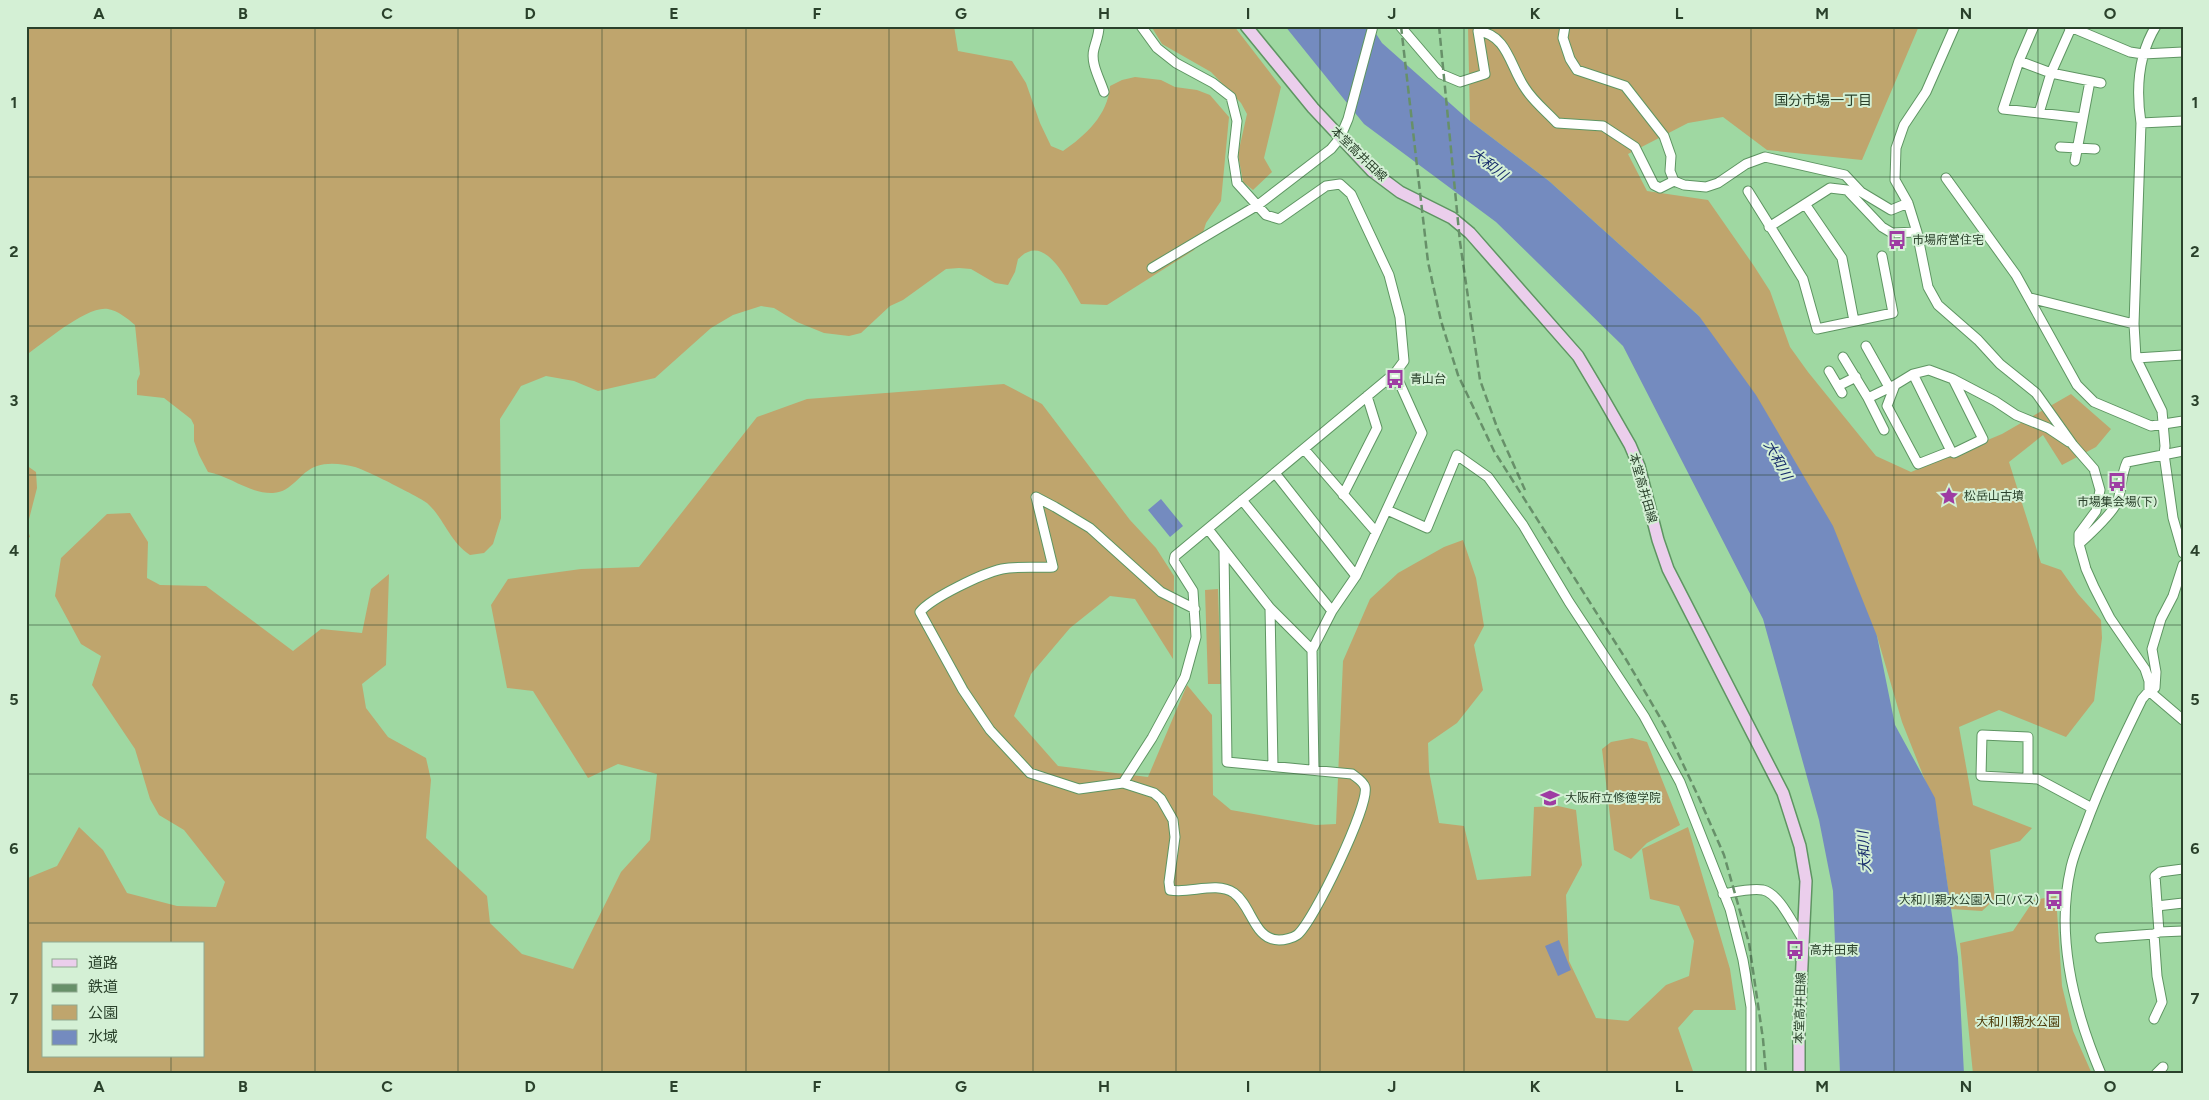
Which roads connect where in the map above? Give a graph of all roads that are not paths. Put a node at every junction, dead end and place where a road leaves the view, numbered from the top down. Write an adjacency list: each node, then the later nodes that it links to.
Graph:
1 (1099, 26): 17 (street)
2 (1141, 26): 32 (street)
3 (1246, 26): 22 (main road, 本堂高井田線)
4 (1373, 26): 22 (street)
5 (1400, 26): 28 (street)
6 (1565, 26): 28 (street)
7 (1955, 26): 30 (street)
8 (2034, 26): 13 (street)
9 (2156, 26): 12 (street)
10 (2070, 27): 12 (street); 14 (street)
11 (2183, 52): 12 (street)
12 (2143, 54): 21 (street)
13 (2019, 60): 14 (street); 18 (street)
14 (2051, 73): 15 (street); 18 (street)
15 (2090, 81): 16 (street); 19 (street)
16 (2100, 83)
17 (1104, 92)
18 (2039, 113): 19 (street)
19 (2083, 118): 24 (street)
20 (2183, 121): 21 (street)
21 (2142, 123): 39 (street)
22 (1340, 138): 32 (street); 89 (main road, 本堂高井田線)
23 (2060, 147): 24 (street)
24 (2078, 147): 25 (street); 26 (street)
25 (2095, 149)
26 (2075, 161)
27 (1946, 178): 37 (street)
28 (1674, 181): 30 (street)
29 (1748, 191): 33 (street)
30 (1908, 203): 34 (street)
31 (1805, 204): 33 (street); 34 (street); 38 (street)
32 (1258, 205): 36 (street); 45 (street)
33 (1769, 227): 38 (street)
34 (1917, 232): 55 (street)
35 (1882, 256): 38 (street)
36 (1152, 268)
37 (2030, 298): 39 (street); 53 (street)
38 (1854, 321)
39 (2134, 324): 43 (street)
40 (1866, 346): 49 (street)
41 (2183, 355): 43 (street)
42 (1843, 357): 47 (street)
43 (2136, 358): 53 (street)
44 (1829, 371): 47 (street)
45 (1395, 373): 50 (street); 63 (street)
46 (1913, 374): 48 (street); 49 (street); 57 (street)
47 (1856, 377): 51 (street)
48 (1954, 379): 55 (street); 57 (street)
49 (1892, 386): 51 (street); 57 (street)
50 (1367, 396): 56 (street); 61 (street)
51 (1868, 398): 54 (street)
52 (2183, 421): 53 (street)
53 (2163, 423): 59 (street)
54 (1884, 430)
55 (2073, 445): 66 (street)
56 (1304, 449): 60 (street); 61 (street)
57 (1951, 450)
58 (2183, 451): 59 (street)
59 (2164, 454): 66 (street); 68 (street)
60 (1274, 473): 62 (street); 70 (street)
61 (1343, 495): 65 (street)
62 (1242, 500): 64 (street); 73 (street)
63 (1387, 510): 65 (street); 83 (street)
64 (1208, 529): 67 (street); 72 (street)
65 (1376, 532): 70 (street)
66 (2079, 544): 75 (street)
67 (1224, 551): 71 (street); 77 (street)
68 (2183, 553)
69 (2183, 565): 75 (street)
70 (1356, 576): 73 (street)
71 (1270, 608): 74 (street); 77 (street)
72 (1195, 609): 80 (street); 80 (street)
73 (1332, 611): 74 (street)
74 (1312, 650): 78 (street)
75 (2149, 691): 76 (street); 81 (street)
76 (2183, 720)
77 (1273, 766): 78 (street)
78 (1314, 770): 80 (street)
79 (2028, 778): 79 (street); 81 (street)
80 (1123, 782)
81 (2092, 808): 93 (street)
82 (2183, 869): 85 (street)
83 (1723, 894): 89 (street); 91 (street)
84 (2183, 903): 85 (street)
85 (2157, 906): 87 (street)
86 (2183, 931): 87 (street)
87 (2157, 933): 88 (street); 90 (street)
88 (2100, 938)
89 (1803, 939): 92 (main road, 本堂高井田線)
90 (2154, 1018)
91 (1751, 1074)
92 (1799, 1074)
93 (2101, 1074)

